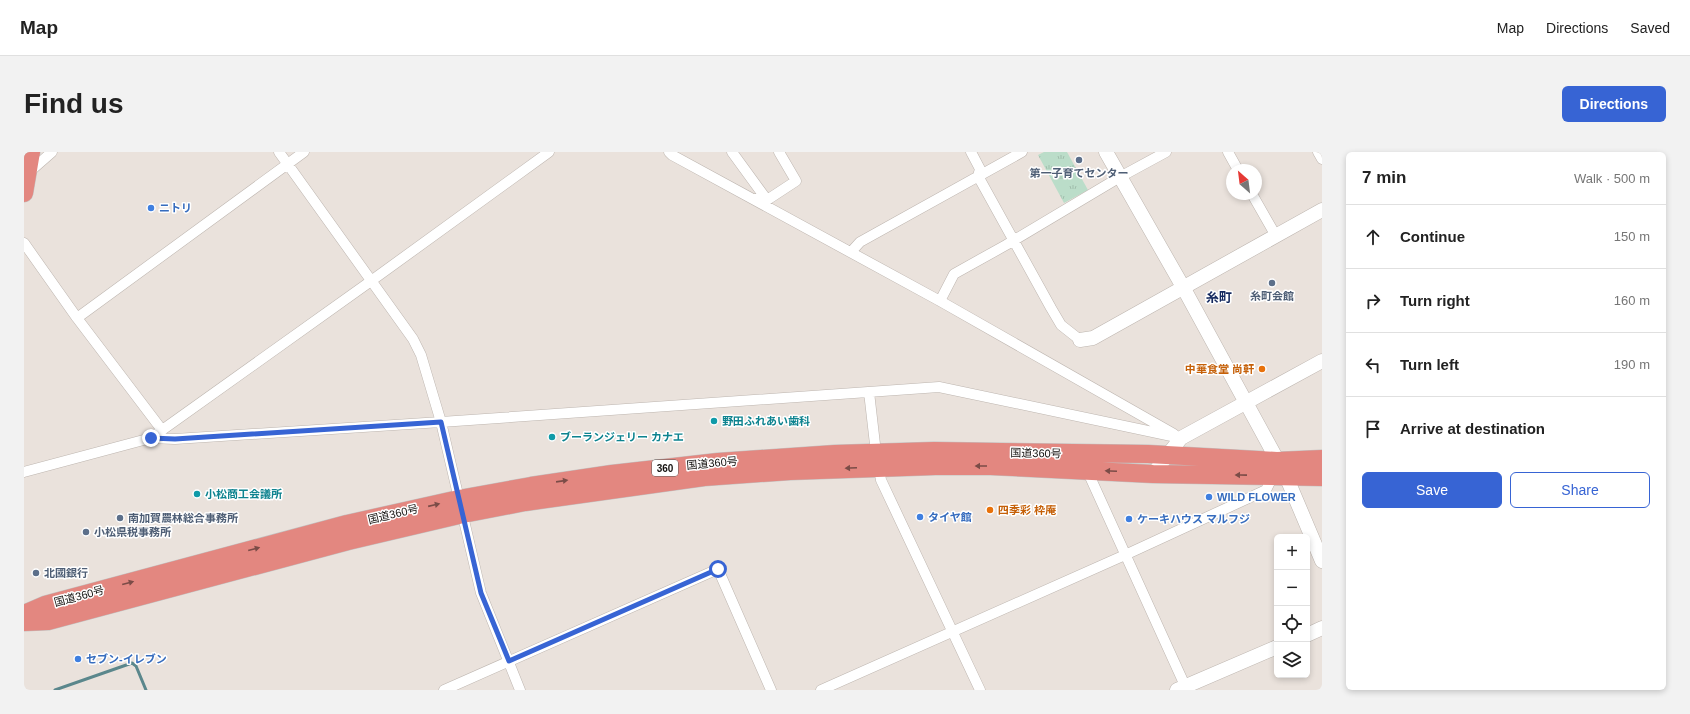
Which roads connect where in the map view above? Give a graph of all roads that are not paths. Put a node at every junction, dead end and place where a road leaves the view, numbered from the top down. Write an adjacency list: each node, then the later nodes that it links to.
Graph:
1 (31, 152): 18 (highway)
2 (52, 152): 18 (street)
3 (279, 152): 16 (street)
4 (304, 152): 16 (street)
5 (549, 152): 30 (street)
6 (670, 152): 22 (street)
7 (732, 152): 23 (street)
8 (779, 152): 23 (street)
9 (971, 152): 19 (street)
10 (1022, 152): 19 (street)
11 (1106, 152): 20 (street)
12 (1166, 152): 20 (street)
13 (1228, 152): 17 (street)
14 (1318, 152): 15 (street)
15 (1322, 159)
16 (288, 164): 30 (street); 33 (street)
17 (1235, 164)
18 (25, 174): 21 (highway)
19 (978, 176): 27 (street); 29 (street)
20 (1120, 177): 27 (street); 31 (street)
21 (24, 193)
22 (749, 198): 23 (street); 29 (street)
23 (767, 200)
24 (1255, 200): 26 (street)
25 (1322, 210): 26 (street)
26 (1276, 236): 31 (street)
27 (1014, 241): 32 (street); 34 (street)
28 (24, 243): 33 (street)
29 (851, 252): 32 (street)
30 (371, 281): 38 (street); 39 (street)
31 (1183, 287): 34 (street); 37 (street)
32 (940, 301): 41 (street)
33 (77, 318): 39 (street)
34 (1080, 340)
35 (1322, 361): 37 (street)
36 (869, 392): 38 (street); 41 (street); 45 (street)
37 (1246, 403): 41 (street); 47 (street)
38 (441, 422): 40 (street); 51 (street)
39 (162, 430): 40 (street)
40 (151, 438): 48 (street)
41 (1181, 438): 43 (street)
42 (1079, 453): 43 (highway, 国道360号 / 360); 45 (highway, 国道360号 / 360); 46 (street)
43 (1168, 455): 47 (highway, 国道360号 / 360); 49 (street)
44 (1322, 459): 47 (highway, 国道360号 / 360)
45 (877, 460): 46 (highway, 国道360号 / 360, one-way to 45); 51 (highway, 国道360号 / 360); 57 (street)
46 (1087, 470): 49 (highway, 国道360号 / 360, one-way to 46); 52 (street)
47 (1278, 471): 49 (highway, 国道360号 / 360, one-way to 49); 50 (highway, 国道360号 / 360); 52 (street); 53 (street)
48 (24, 472)
49 (1153, 474)
50 (1322, 476)
51 (461, 506): 54 (highway, 国道360号 / 360, one-way to 51); 55 (highway, 国道360号 / 360); 60 (street)
52 (1125, 555): 57 (street); 61 (street)
53 (1322, 561)
54 (24, 614)
55 (24, 622)
56 (1322, 628): 58 (street)
57 (953, 631): 65 (street); 66 (street)
58 (1310, 634)
59 (1274, 648): 61 (street)
60 (509, 661): 62 (street); 63 (street); 64 (street)
61 (1183, 689)
62 (444, 690)
63 (520, 690)
64 (771, 690)
65 (821, 690)
66 (980, 690)

